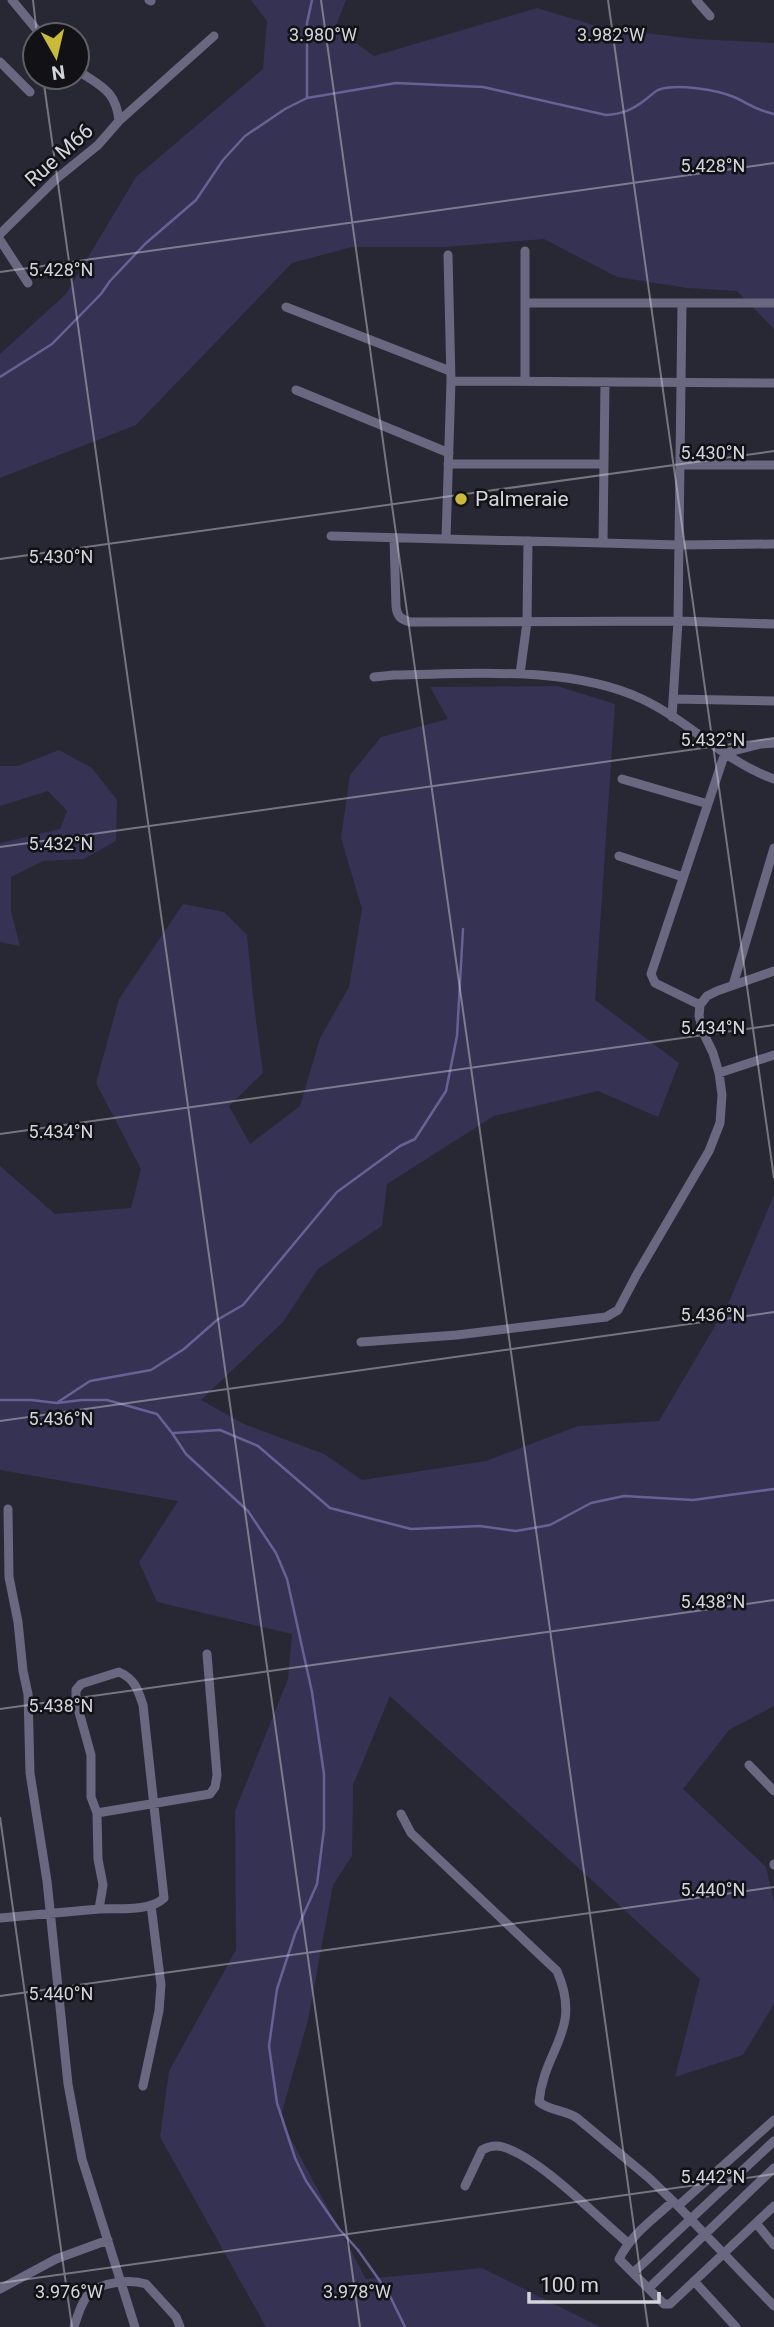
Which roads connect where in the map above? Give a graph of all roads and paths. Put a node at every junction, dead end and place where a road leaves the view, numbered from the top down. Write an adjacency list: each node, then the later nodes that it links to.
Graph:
1 (12, 0): 4 (street)
2 (696, 0): 3 (street)
3 (710, 16)
4 (29, 21)
5 (214, 36): 9 (street)
6 (0, 62): 8 (street)
7 (91, 79): 9 (street, Rue M66)
8 (30, 92)
9 (118, 121): 10 (street, Rue M66)
10 (0, 234)
11 (0, 240): 14 (street)
12 (526, 251): 15 (street)
13 (449, 255): 19 (street)
14 (28, 283)
15 (526, 303): 16 (street); 20 (street)
16 (682, 303): 17 (street); 22 (street)
17 (774, 303)
18 (286, 307): 19 (street)
19 (451, 376): 20 (street); 25 (street)
20 (525, 381): 21 (street)
21 (605, 382): 22 (street); 27 (street)
22 (681, 382): 23 (street); 28 (street)
23 (774, 383)
24 (296, 390): 25 (street)
25 (449, 453): 26 (street)
26 (448, 464): 27 (street); 32 (street)
27 (604, 464): 34 (street)
28 (680, 465): 29 (street); 36 (street)
29 (774, 465)
30 (331, 536): 31 (street)
31 (394, 538): 32 (street); 38 (street)
32 (446, 539): 33 (street)
33 (528, 541): 34 (street); 38 (street)
34 (603, 543): 36 (street)
35 (774, 544): 36 (street)
36 (679, 545): 37 (street)
37 (678, 621): 38 (street); 39 (street); 42 (street)
38 (527, 622): 40 (street)
39 (774, 624)
40 (520, 674): 41 (street); 44 (street)
41 (374, 677)
42 (673, 699): 43 (street); 44 (street)
43 (774, 701)
44 (672, 716): 46 (street)
45 (774, 743): 46 (street)
46 (725, 753): 48 (street); 49 (street)
47 (622, 779): 49 (street)
48 (774, 779)
49 (708, 804): 52 (street)
50 (774, 848): 54 (street)
51 (618, 856): 52 (street)
52 (683, 877): 55 (street)
53 (774, 971): 54 (street)
54 (733, 985): 55 (street)
55 (700, 1005): 57 (street)
56 (774, 1055): 57 (street)
57 (719, 1073): 58 (street)
58 (361, 1342)
59 (8, 1509): 68 (street)
60 (207, 1654): 63 (street)
61 (749, 1765): 62 (street)
62 (774, 1791)
63 (154, 1802): 64 (street); 64 (street); 66 (street)
64 (97, 1813): 67 (street)
65 (401, 1814): 75 (street)
66 (151, 1905): 67 (street); 70 (street)
67 (99, 1909): 68 (street)
68 (50, 1912): 69 (street); 80 (street)
69 (0, 1918)
70 (143, 2085)
71 (774, 2120): 75 (street)
72 (774, 2141): 77 (street)
73 (774, 2168): 79 (street)
74 (466, 2186): 81 (street)
75 (675, 2204): 77 (street); 81 (street)
76 (774, 2206): 78 (street)
77 (690, 2218): 79 (street); 84 (street)
78 (756, 2223): 82 (street); 83 (street)
79 (705, 2235): 83 (street); 87 (street)
80 (108, 2240): 85 (street); 88 (street)
81 (628, 2243): 84 (street)
82 (774, 2245)
83 (724, 2253): 86 (street); 89 (street)
84 (633, 2273): 87 (street)
85 (122, 2281): 90 (street); 91 (street); 92 (street)
86 (694, 2281): 87 (street); 93 (street)
87 (649, 2288)
88 (0, 2289)
89 (774, 2306)
90 (74, 2327)
91 (135, 2327)
92 (180, 2327)
93 (736, 2327)

